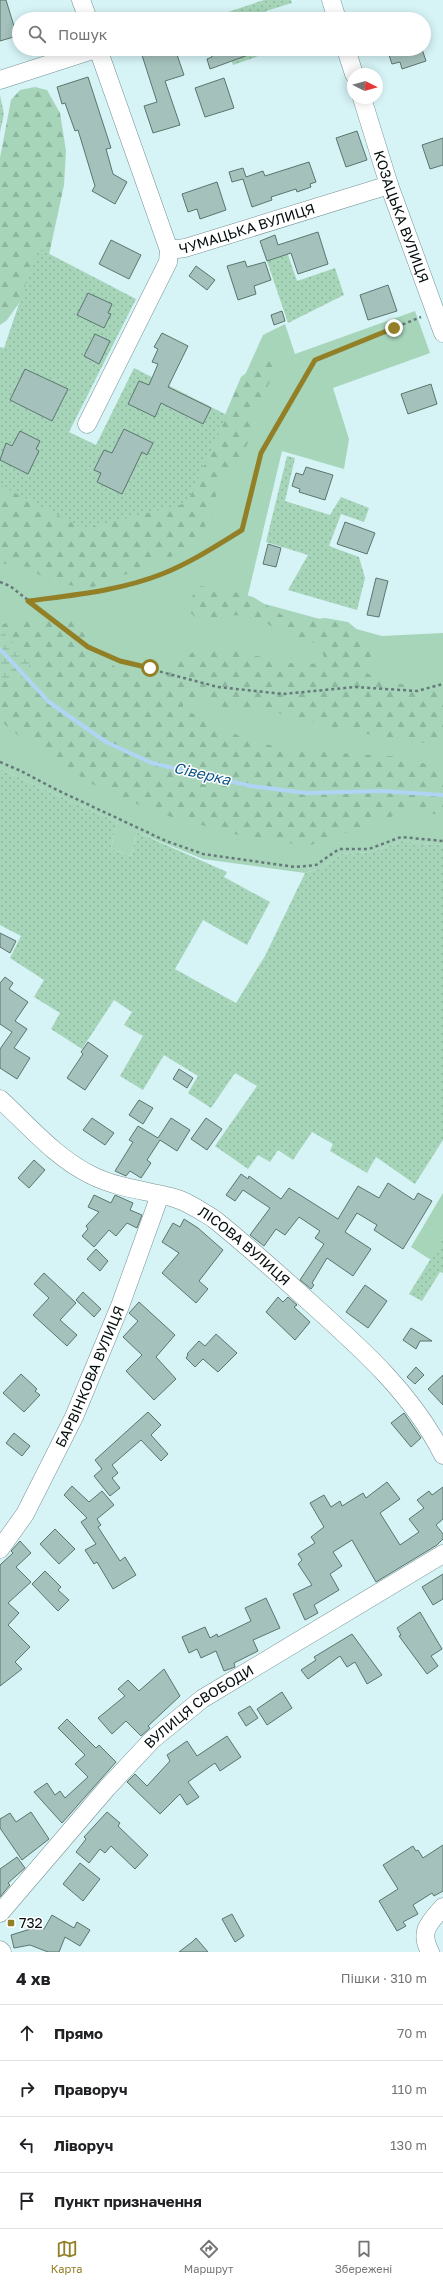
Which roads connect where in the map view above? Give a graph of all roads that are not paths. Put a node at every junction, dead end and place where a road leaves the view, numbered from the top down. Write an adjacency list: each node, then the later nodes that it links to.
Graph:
1 (81, 0): 3 (street)
2 (331, 0): 4 (street)
3 (85, 12)
4 (335, 12)
5 (75, 56): 9 (street)
6 (100, 56): 12 (street, ЧУМАЦЬКА ВУЛИЦЯ)
7 (348, 56): 8 (street)
8 (352, 68)
9 (0, 80)
10 (364, 104): 11 (street, КОЗАЦЬКА ВУЛИЦЯ)
11 (390, 185): 12 (street, ЧУМАЦЬКА ВУЛИЦЯ); 13 (street, КОЗАЦЬКА ВУЛИЦЯ)
12 (169, 250): 14 (street)
13 (443, 333)
14 (87, 424)
15 (0, 1099): 16 (street, ЛІСОВА ВУЛИЦЯ)
16 (160, 1195): 17 (street, ЛІСОВА ВУЛИЦЯ); 18 (street, БАРВІНКОВА ВУЛИЦЯ)
17 (443, 1455)
18 (0, 1549)
19 (443, 1554): 21 (street, ВУЛИЦЯ СВОБОДИ)
20 (443, 1907): 22 (street)
21 (0, 1913)
22 (430, 1952)

